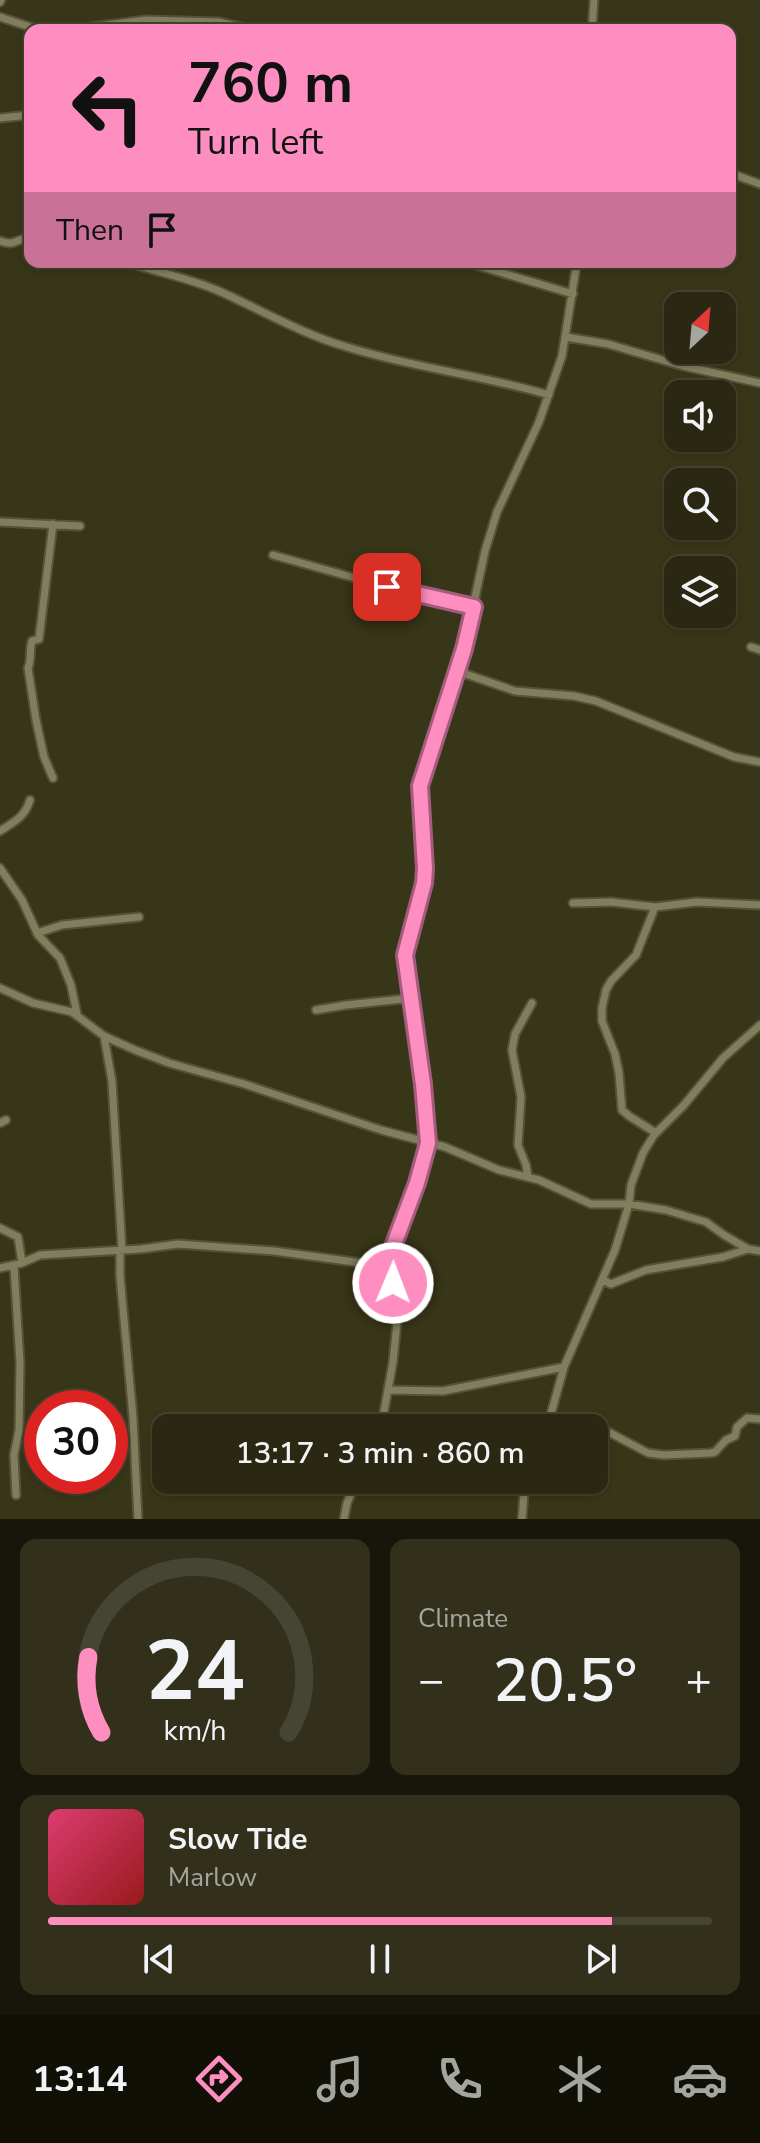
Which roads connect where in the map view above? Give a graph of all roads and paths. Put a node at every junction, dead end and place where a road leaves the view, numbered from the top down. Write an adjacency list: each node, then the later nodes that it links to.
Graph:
1 (594, 0): 5 (street)
2 (0, 17): 6 (street)
3 (115, 24): 4 (street)
4 (228, 24)
5 (592, 24)
6 (24, 25)
7 (24, 116): 8 (street)
8 (0, 118)
9 (736, 175): 10 (street)
10 (760, 184)
11 (24, 238): 12 (street)
12 (0, 241)
13 (147, 268): 19 (street)
14 (486, 268): 16 (street)
15 (576, 268): 16 (street)
16 (573, 294): 17 (street)
17 (566, 337): 18 (street); 19 (street)
18 (760, 383)
19 (549, 395): 24 (street)
20 (0, 522): 21 (street)
21 (53, 524): 22 (street); 27 (street)
22 (80, 526)
23 (273, 555): 24 (street)
24 (474, 607): 25 (street)
25 (457, 671): 26 (street); 37 (street)
26 (760, 762)
27 (53, 778)
28 (30, 800): 29 (street)
29 (0, 831)
30 (0, 868): 35 (street)
31 (573, 903): 33 (street)
32 (760, 905): 33 (street)
33 (655, 907): 43 (street)
34 (139, 917): 35 (street)
35 (37, 933): 40 (street)
36 (0, 988): 40 (street)
37 (412, 998): 39 (street); 44 (street)
38 (532, 1003): 45 (street)
39 (316, 1010)
40 (77, 1014): 42 (street)
41 (760, 1025): 43 (street)
42 (104, 1036): 44 (street); 49 (street)
43 (656, 1133): 46 (street)
44 (428, 1143): 45 (street); 52 (street)
45 (528, 1177): 46 (street)
46 (629, 1204): 48 (street); 54 (street)
47 (0, 1228): 51 (street)
48 (748, 1249): 50 (street); 54 (street)
49 (121, 1250): 51 (street); 52 (street); 64 (street)
50 (760, 1251)
51 (18, 1264): 53 (street); 63 (street)
52 (391, 1267): 56 (street)
53 (0, 1268)
54 (603, 1280): 55 (street)
55 (564, 1367): 56 (street); 58 (street)
56 (388, 1390): 57 (street)
57 (384, 1414)
58 (551, 1414)
59 (760, 1419): 60 (street)
60 (608, 1432)
61 (351, 1494): 65 (street)
62 (524, 1494): 66 (street)
63 (16, 1495)
64 (138, 1519)
65 (344, 1519)
66 (522, 1519)

